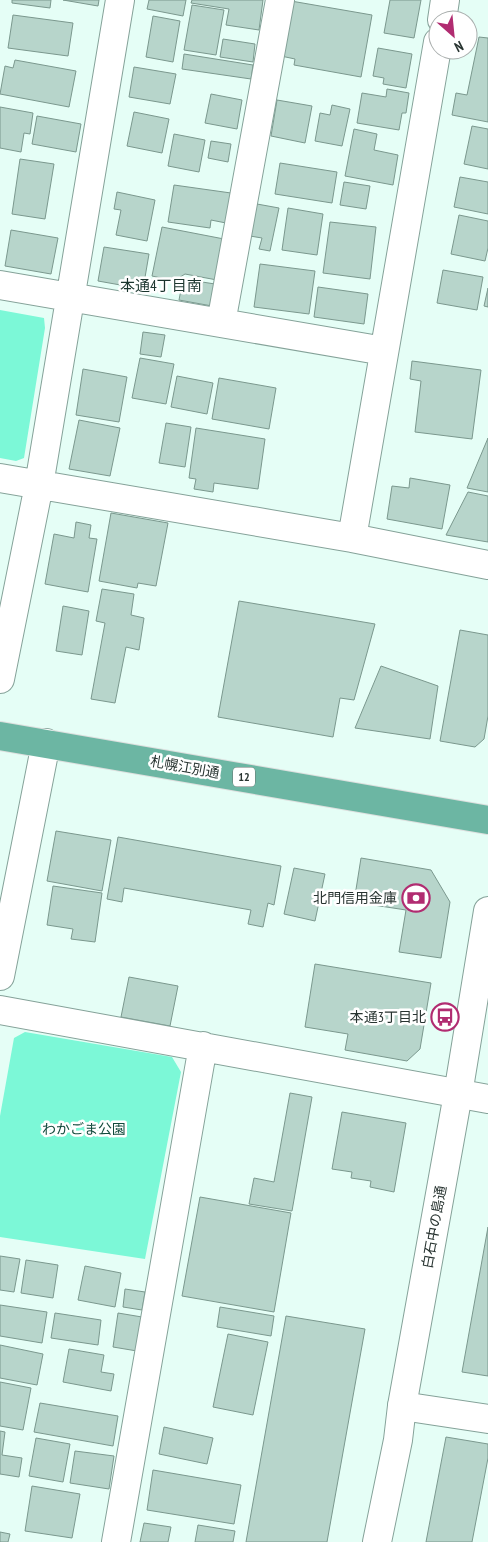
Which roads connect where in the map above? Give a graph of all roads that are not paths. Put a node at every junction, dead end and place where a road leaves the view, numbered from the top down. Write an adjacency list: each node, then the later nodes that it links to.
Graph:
1 (120, 0): 5 (street)
2 (280, 0): 6 (street)
3 (435, 60): 7 (street)
4 (0, 285): 5 (street)
5 (70, 297): 6 (street); 9 (street)
6 (221, 323): 7 (street)
7 (384, 351): 10 (street)
8 (0, 478): 9 (street)
9 (39, 485): 10 (street); 12 (street)
10 (352, 538): 11 (street)
11 (488, 565)
12 (0, 679)
13 (0, 736): 14 (highway, 札幌江別通 / 12)
14 (46, 743): 15 (highway, 札幌江別通 / 12); 17 (street)
15 (488, 820)
16 (488, 911): 20 (street, 白石中の島通)
17 (0, 976)
18 (0, 1010): 19 (street)
19 (203, 1046): 20 (street); 24 (street)
20 (458, 1094): 21 (street); 22 (street, 白石中の島通)
21 (488, 1099)
22 (402, 1406): 23 (street); 25 (street, 白石中の島通)
23 (488, 1420)
24 (116, 1542)
25 (378, 1542)

